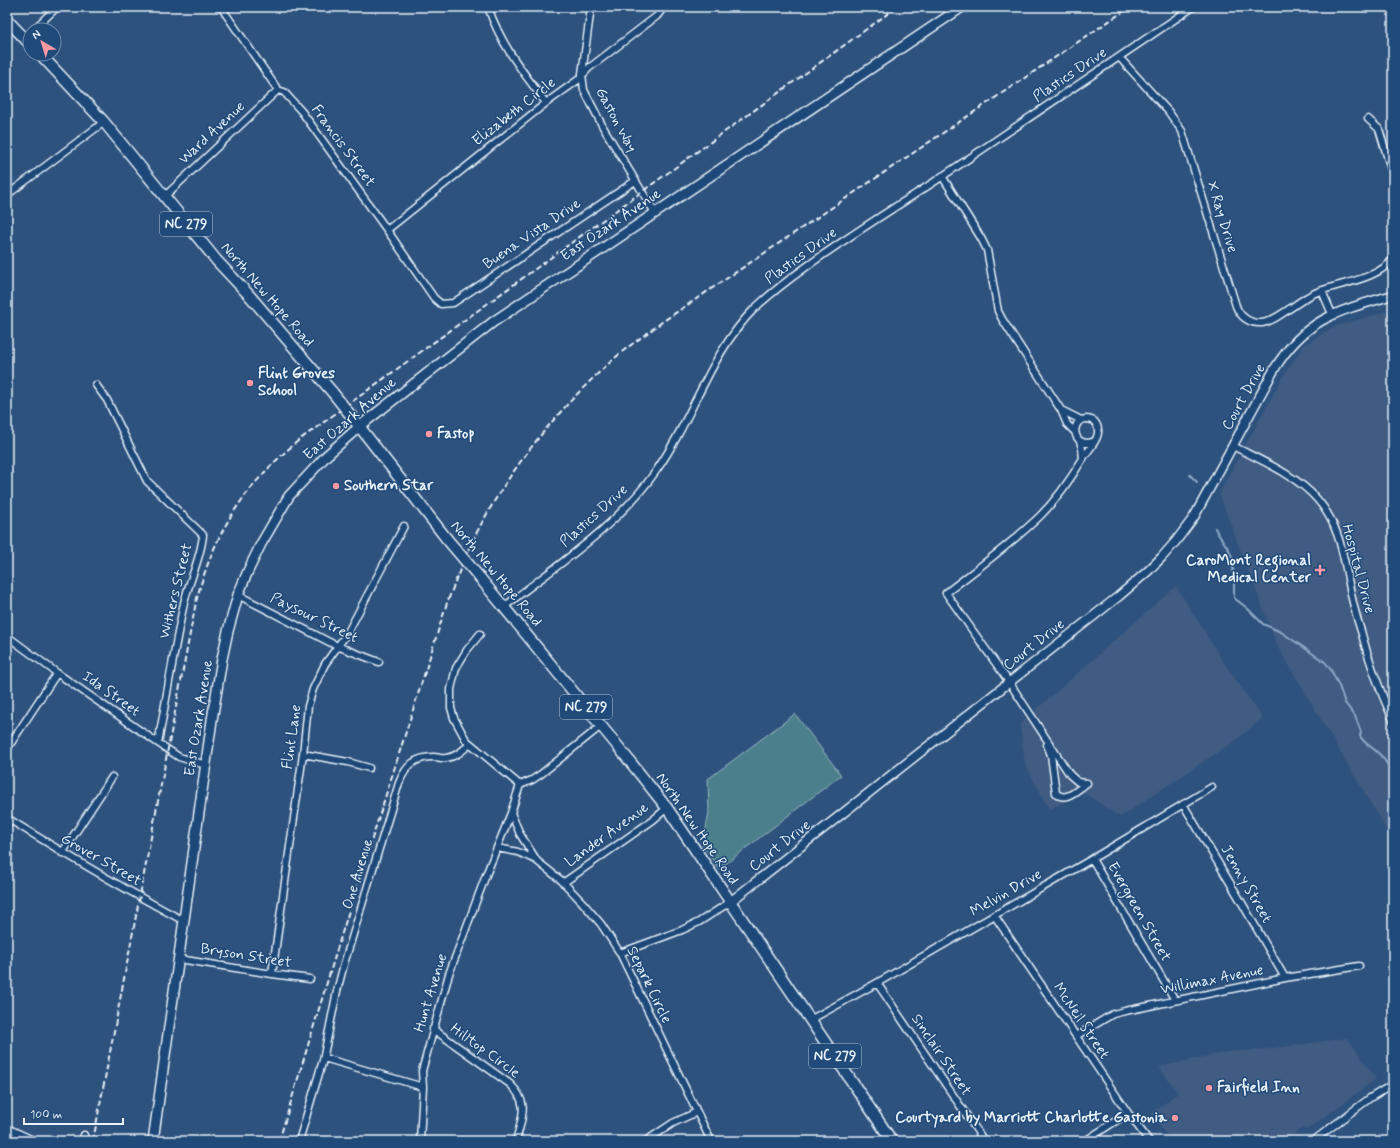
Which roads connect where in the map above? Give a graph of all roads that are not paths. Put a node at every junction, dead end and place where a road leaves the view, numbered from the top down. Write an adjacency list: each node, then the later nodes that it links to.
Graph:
1 (57, 7): 9 (street)
2 (221, 7): 14 (street, Francis Street)
3 (488, 7): 15 (street)
4 (591, 7): 13 (street, Gaston Way)
5 (664, 7): 13 (street, Elizabeth Circle)
6 (962, 7): 23 (main road, East Ozark Avenue)
7 (1193, 7): 11 (street, Plastics Drive)
8 (7, 20): 10 (main road)
9 (41, 22)
10 (22, 33)
11 (1119, 57): 18 (street, Plastics Drive); 26 (street, X Ray Drive)
12 (48, 62): 17 (main road, North New Hope Road / NC 279)
13 (582, 74): 15 (street, Elizabeth Circle); 20 (street, Gaston Way)
14 (278, 90): 22 (street, Ward Avenue); 24 (street, Francis Street)
15 (546, 103): 24 (street, Elizabeth Circle)
16 (1368, 118): 19 (street)
17 (104, 122): 21 (street); 22 (main road, North New Hope Road / NC 279)
18 (942, 176): 31 (street); 41 (street, Plastics Drive)
19 (1393, 176)
20 (636, 181): 23 (street, Gaston Way); 28 (street, Buena Vista Drive)
21 (7, 195)
22 (165, 196): 33 (main road, North New Hope Road / NC 279, bridge)
23 (655, 213): 33 (main road, East Ozark Avenue)
24 (387, 230): 28 (street, Francis Street)
25 (1393, 259): 26 (street, X Ray Drive)
26 (1322, 291): 29 (street)
27 (1393, 295): 29 (street, Court Drive)
28 (441, 304)
29 (1332, 314): 37 (street, Court Drive)
30 (96, 385): 51 (street, Withers Street)
31 (1061, 410): 32 (street); 34 (street)
32 (1081, 420): 34 (street); 36 (street)
33 (360, 426): 40 (main road, East Ozark Avenue); 41 (main road, North New Hope Road / NC 279, bridge)
34 (1075, 432): 35 (street)
35 (1080, 441): 36 (street); 38 (street)
36 (1094, 441): 38 (street)
37 (1233, 446): 47 (street, Court Drive); 48 (street, Hospital Drive)
38 (1083, 459): 47 (street)
39 (404, 526): 44 (street, Flint Lane)
40 (238, 595): 44 (street, Paysour Street); 55 (main road, East Ozark Avenue)
41 (504, 607): 49 (main road, North New Hope Road / NC 279)
42 (480, 634): 52 (street)
43 (7, 636): 46 (street, Ida Street)
44 (337, 646): 45 (street, Paysour Street); 54 (street, Flint Lane)
45 (379, 662)
46 (57, 673): 51 (street, Ida Street); 53 (street)
47 (1009, 682): 50 (street); 69 (street, Court Drive)
48 (1393, 720)
49 (601, 726): 58 (street); 61 (main road, North New Hope Road / NC 279)
50 (1044, 736): 50 (street)
51 (158, 743): 55 (street, Ida Street)
52 (470, 744): 58 (street); 83 (street, One Avenue)
53 (7, 749)
54 (303, 754): 56 (street); 75 (street, Flint Lane)
55 (206, 765): 71 (main road, East Ozark Avenue)
56 (369, 768)
57 (112, 777): 65 (street)
58 (520, 784): 62 (street)
59 (1212, 787): 60 (street, Melvin Drive)
60 (1183, 804): 66 (street, Melvin Drive); 76 (street, Jenny Street)
61 (666, 808): 68 (street, Lander Avenue); 69 (main road, North New Hope Road / NC 279)
62 (511, 813): 64 (street, Hunt Avenue); 67 (street, Separk Circle)
63 (7, 818): 65 (street, Grover Street)
64 (497, 848): 67 (street, Separk Circle); 81 (street, Hunt Avenue)
65 (62, 853): 71 (street, Grover Street)
66 (1092, 859): 70 (street, Melvin Drive); 79 (street, Evergreen Street)
67 (537, 861): 68 (street, Separk Circle)
68 (563, 883): 72 (street, Separk Circle)
69 (730, 902): 72 (street, Court Drive); 80 (main road, North New Hope Road / NC 279)
70 (994, 915): 78 (street, Melvin Drive); 82 (street, McNeil Street)
71 (184, 921): 73 (main road, East Ozark Avenue)
72 (620, 953): 86 (street, Separk Circle)
73 (179, 959): 75 (street, Bryson Street); 90 (main road, East Ozark Avenue)
74 (1359, 966): 76 (street, Willimax Avenue)
75 (272, 974): 77 (street, Bryson Street)
76 (1285, 978): 79 (street, Willimax Avenue)
77 (310, 979)
78 (877, 983): 80 (street, Melvin Drive); 97 (street, Sinclair Street)
79 (1175, 1000): 82 (street, Willimax Avenue)
80 (810, 1020): 96 (main road, North New Hope Road / NC 279)
81 (433, 1029): 85 (street, Hunt Avenue); 93 (street, Hilltop Circle)
82 (1076, 1036): 87 (street, McNeil Street)
83 (324, 1058): 85 (street); 91 (street, One Avenue)
84 (1393, 1084): 100 (street)
85 (423, 1087): 92 (street)
86 (696, 1112): 94 (street); 95 (street, Separk Circle)
87 (1128, 1113): 98 (street); 99 (street, McNeil Street)
88 (7, 1128): 89 (street)
89 (35, 1141)
90 (153, 1141)
91 (299, 1141)
92 (420, 1141)
93 (516, 1141)
94 (646, 1141)
95 (711, 1141)
96 (892, 1141)
97 (984, 1141)
98 (1085, 1141)
99 (1148, 1141)
100 (1313, 1141)

